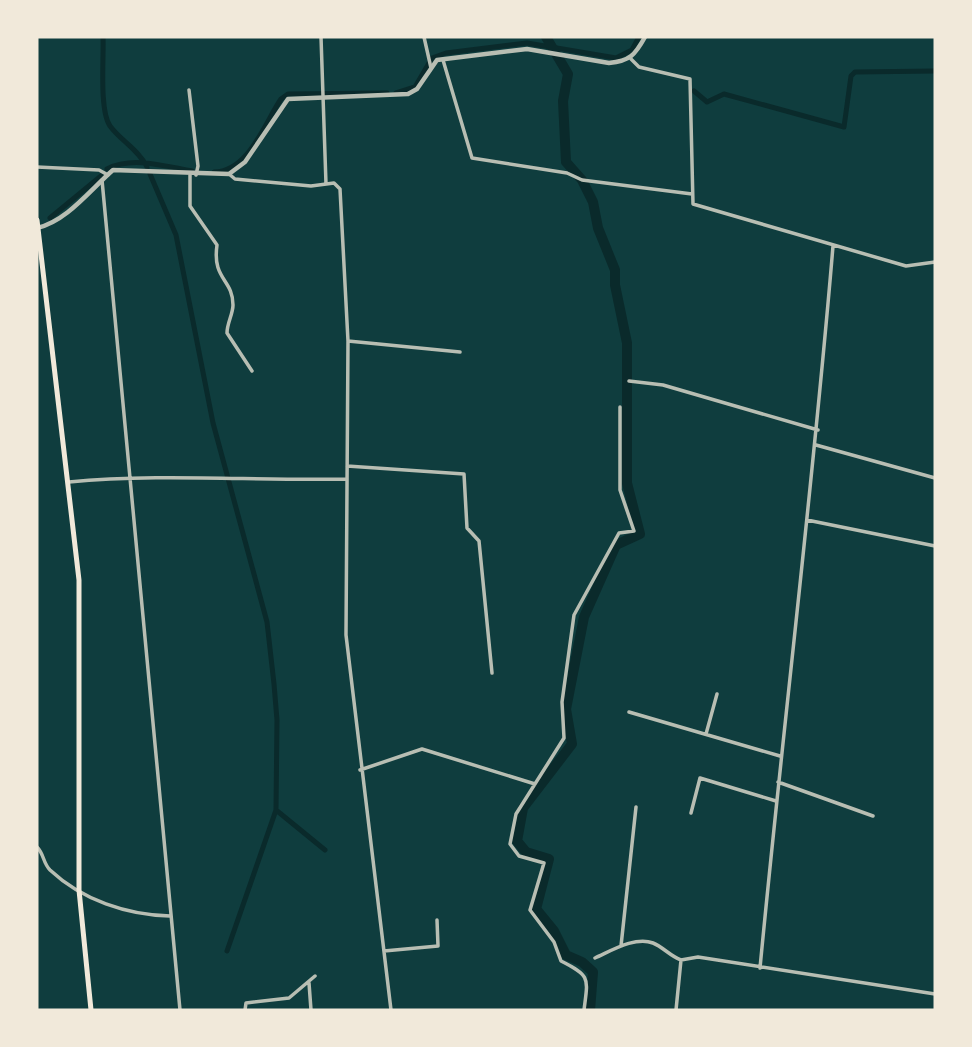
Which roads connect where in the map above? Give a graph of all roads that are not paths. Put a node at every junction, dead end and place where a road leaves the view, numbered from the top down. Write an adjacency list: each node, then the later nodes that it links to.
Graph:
1 (321, 37): 8 (street)
2 (424, 37): 6 (street)
3 (645, 37): 5 (street)
4 (442, 59): 5 (street); 6 (street); 15 (street)
5 (631, 59): 15 (street)
6 (430, 67): 8 (street)
7 (189, 90): 12 (street)
8 (322, 95): 10 (street); 14 (street)
9 (37, 167): 11 (street)
10 (229, 174): 12 (street); 14 (street)
11 (108, 175): 12 (street); 13 (street)
12 (193, 175): 22 (street)
13 (102, 180): 17 (street); 28 (street)
14 (326, 184): 20 (street)
15 (692, 194): 18 (street)
16 (37, 219): 17 (main road)
17 (38, 228): 31 (main road)
18 (833, 246): 19 (street); 25 (street)
19 (935, 262)
20 (348, 341): 21 (street); 27 (street)
21 (460, 352)
22 (252, 370)
23 (629, 381): 25 (street)
24 (620, 407): 41 (street)
25 (818, 430): 26 (street)
26 (816, 445): 29 (street); 32 (street)
27 (347, 466): 30 (street); 34 (street)
28 (130, 476): 30 (street); 31 (street); 48 (street)
29 (935, 478)
30 (347, 479): 39 (street)
31 (69, 482): 47 (main road)
32 (807, 520): 33 (street); 38 (street)
33 (935, 546)
34 (492, 673)
35 (717, 694): 37 (street)
36 (629, 712): 37 (street)
37 (706, 734): 38 (street)
38 (780, 756): 40 (street)
39 (360, 770): 41 (street); 51 (street)
40 (778, 782): 42 (street); 45 (street)
41 (535, 784): 63 (street)
42 (776, 801): 44 (street); 54 (street)
43 (636, 807): 50 (street)
44 (691, 813)
45 (873, 816)
46 (37, 847): 47 (street)
47 (79, 890): 48 (street); 58 (main road)
48 (171, 916): 59 (street)
49 (437, 920): 51 (street)
50 (621, 946): 52 (street); 53 (street)
51 (384, 951): 62 (street)
52 (595, 958)
53 (681, 960): 54 (street); 64 (street)
54 (760, 968): 57 (street)
55 (315, 976): 56 (street)
56 (309, 982): 60 (street); 61 (street)
57 (935, 994)
58 (91, 1010)
59 (180, 1010)
60 (245, 1010)
61 (312, 1010)
62 (391, 1010)
63 (584, 1010)
64 (676, 1010)

